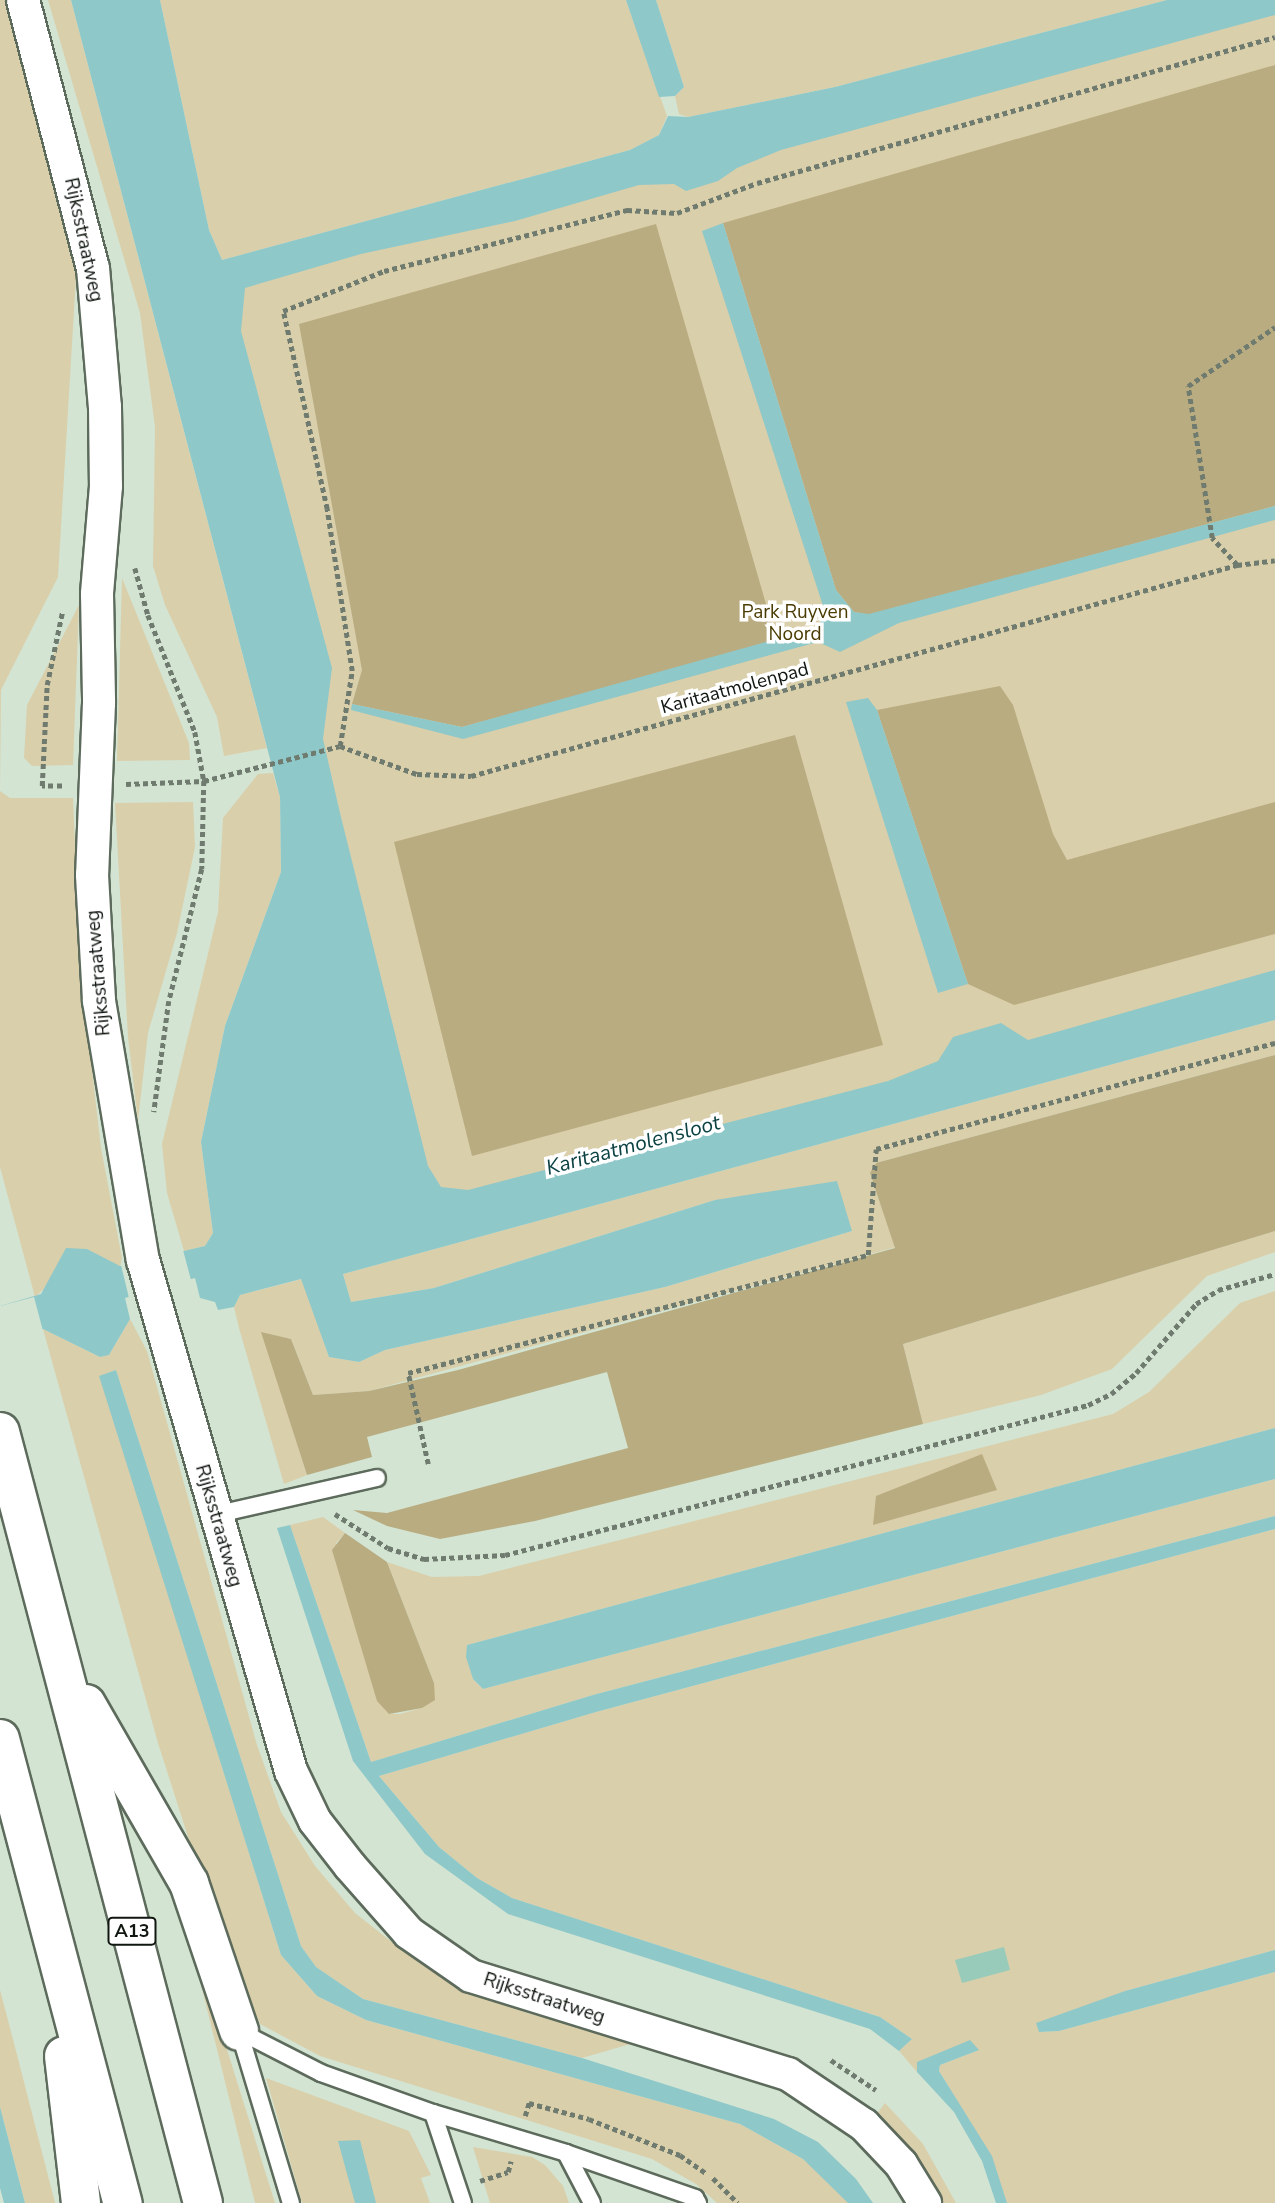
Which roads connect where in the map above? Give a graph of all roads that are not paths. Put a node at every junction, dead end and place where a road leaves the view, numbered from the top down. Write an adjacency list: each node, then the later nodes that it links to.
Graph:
1 (23, 0): 4 (street, Rijksstraatweg)
2 (0, 1432): 5 (highway, A13)
3 (377, 1478): 4 (lane)
4 (214, 1515): 18 (street, Rijksstraatweg)
5 (61, 1660): 8 (highway, A13); 13 (highway, A13)
6 (0, 1739): 7 (highway)
7 (48, 1921): 11 (highway); 12 (highway)
8 (239, 2031): 9 (lane); 14 (lane, A13)
9 (433, 2113): 10 (lane); 15 (lane)
10 (566, 2152): 16 (lane); 17 (lane)
11 (81, 2203)
12 (123, 2203)
13 (203, 2203)
14 (291, 2203)
15 (463, 2203)
16 (593, 2203)
17 (698, 2203)
18 (925, 2203)

